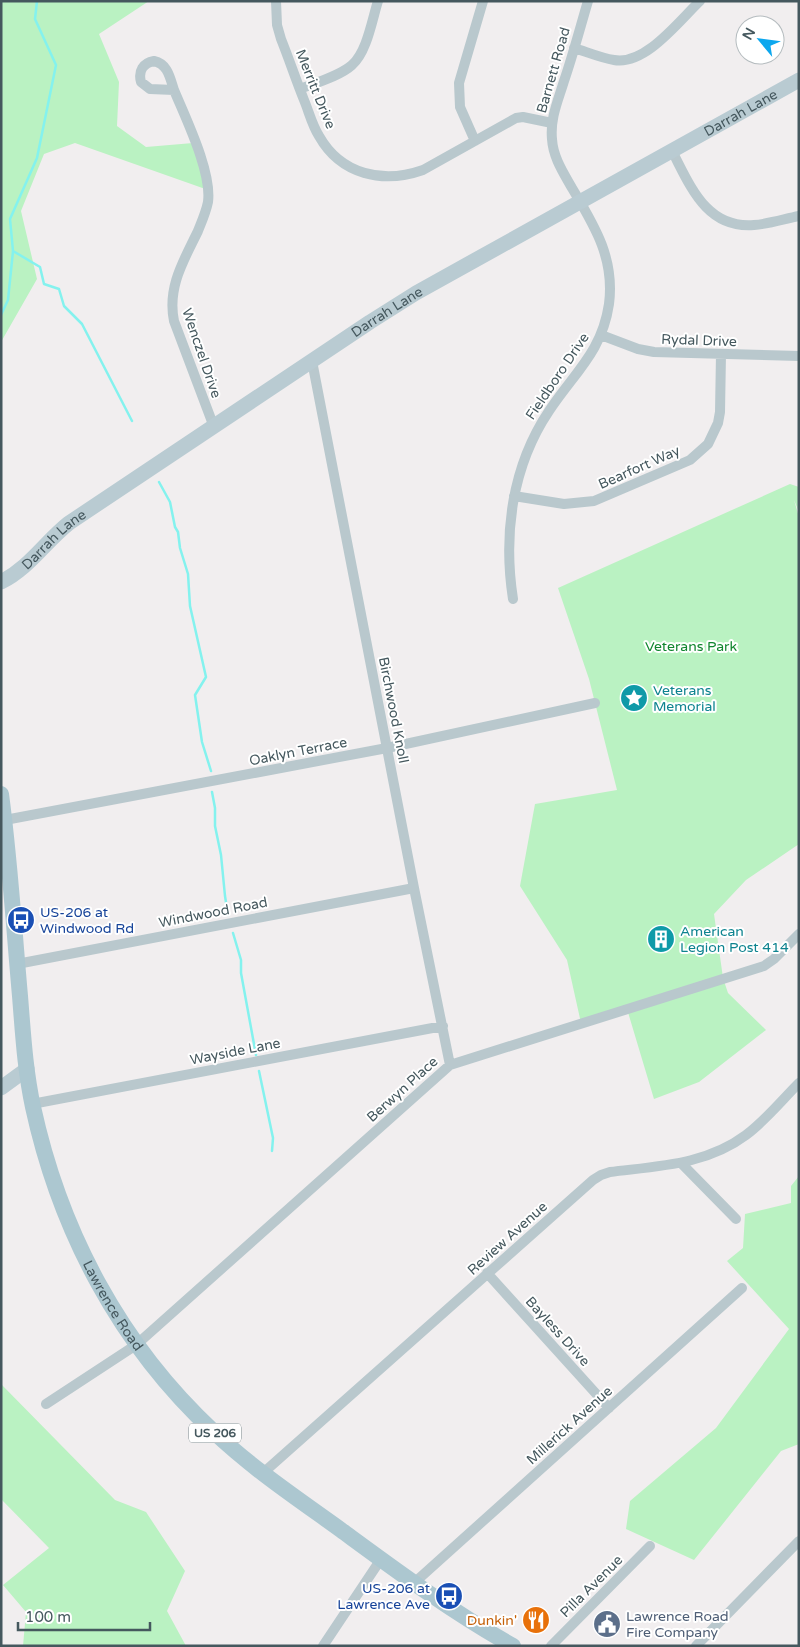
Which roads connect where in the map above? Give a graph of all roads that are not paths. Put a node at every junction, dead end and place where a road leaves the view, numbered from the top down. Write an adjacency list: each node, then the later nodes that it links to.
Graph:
1 (276, 1): 8 (street, Merritt Drive)
2 (378, 1): 8 (street)
3 (483, 1): 11 (street)
4 (588, 1): 6 (street, Barnett Road)
5 (700, 1): 6 (street)
6 (574, 48): 10 (street, Barnett Road)
7 (799, 80): 12 (street, Darrah Lane)
8 (300, 89): 11 (street, Merritt Drive)
9 (174, 90): 19 (street, Wenczel Drive)
10 (552, 123): 11 (street, Merritt Drive); 13 (street, Barnett Road)
11 (475, 141)
12 (672, 150): 13 (street, Darrah Lane); 14 (street)
13 (580, 202): 15 (street, Fieldboro Drive); 18 (street, Darrah Lane)
14 (799, 216)
15 (601, 335): 16 (street, Rydal Drive); 20 (street, Fieldboro Drive)
16 (721, 354): 17 (street, Rydal Drive); 20 (street, Bearfort Way)
17 (799, 356)
18 (312, 361): 19 (street, Darrah Lane); 24 (street, Birchwood Knoll)
19 (214, 427): 21 (street, Darrah Lane)
20 (514, 496): 22 (street, Fieldboro Drive)
21 (1, 582)
22 (513, 599)
23 (595, 703): 24 (street, Oaklyn Terrace)
24 (387, 748): 26 (street, Oaklyn Terrace); 27 (street, Birchwood Knoll)
25 (1, 794): 26 (main road, Lawrence Road / US 206)
26 (5, 820): 29 (main road, Lawrence Road / US 206)
27 (414, 888): 29 (street, Windwood Road); 30 (street, Birchwood Knoll)
28 (799, 934): 31 (street, Berwyn Place)
29 (17, 964): 32 (main road, Lawrence Road / US 206)
30 (442, 1026): 31 (street, Birchwood Knoll); 35 (street, Wayside Lane)
31 (450, 1065): 40 (street, Berwyn Place)
32 (27, 1069): 34 (street); 35 (main road, Lawrence Road / US 206)
33 (799, 1083): 36 (street, Review Avenue)
34 (1, 1088)
35 (32, 1104): 40 (main road, Lawrence Road / US 206)
36 (681, 1163): 37 (street); 38 (street, Review Avenue)
37 (736, 1219)
38 (487, 1274): 42 (street, Bayless Drive); 43 (street, Review Avenue)
39 (742, 1288): 42 (street, Millerick Avenue)
40 (136, 1345): 41 (street, Berwyn Place); 43 (main road, Lawrence Road / US 206)
41 (46, 1404)
42 (609, 1408): 47 (street, Millerick Avenue)
43 (263, 1473): 46 (main road, Lawrence Road / US 206)
44 (799, 1541): 51 (street)
45 (650, 1546): 50 (street, Pilla Avenue)
46 (381, 1559): 47 (main road, Lawrence Road / US 206); 49 (street)
47 (414, 1584): 48 (main road, Lawrence Road / US 206)
48 (505, 1644)
49 (323, 1646)
50 (551, 1646)
51 (696, 1646)

